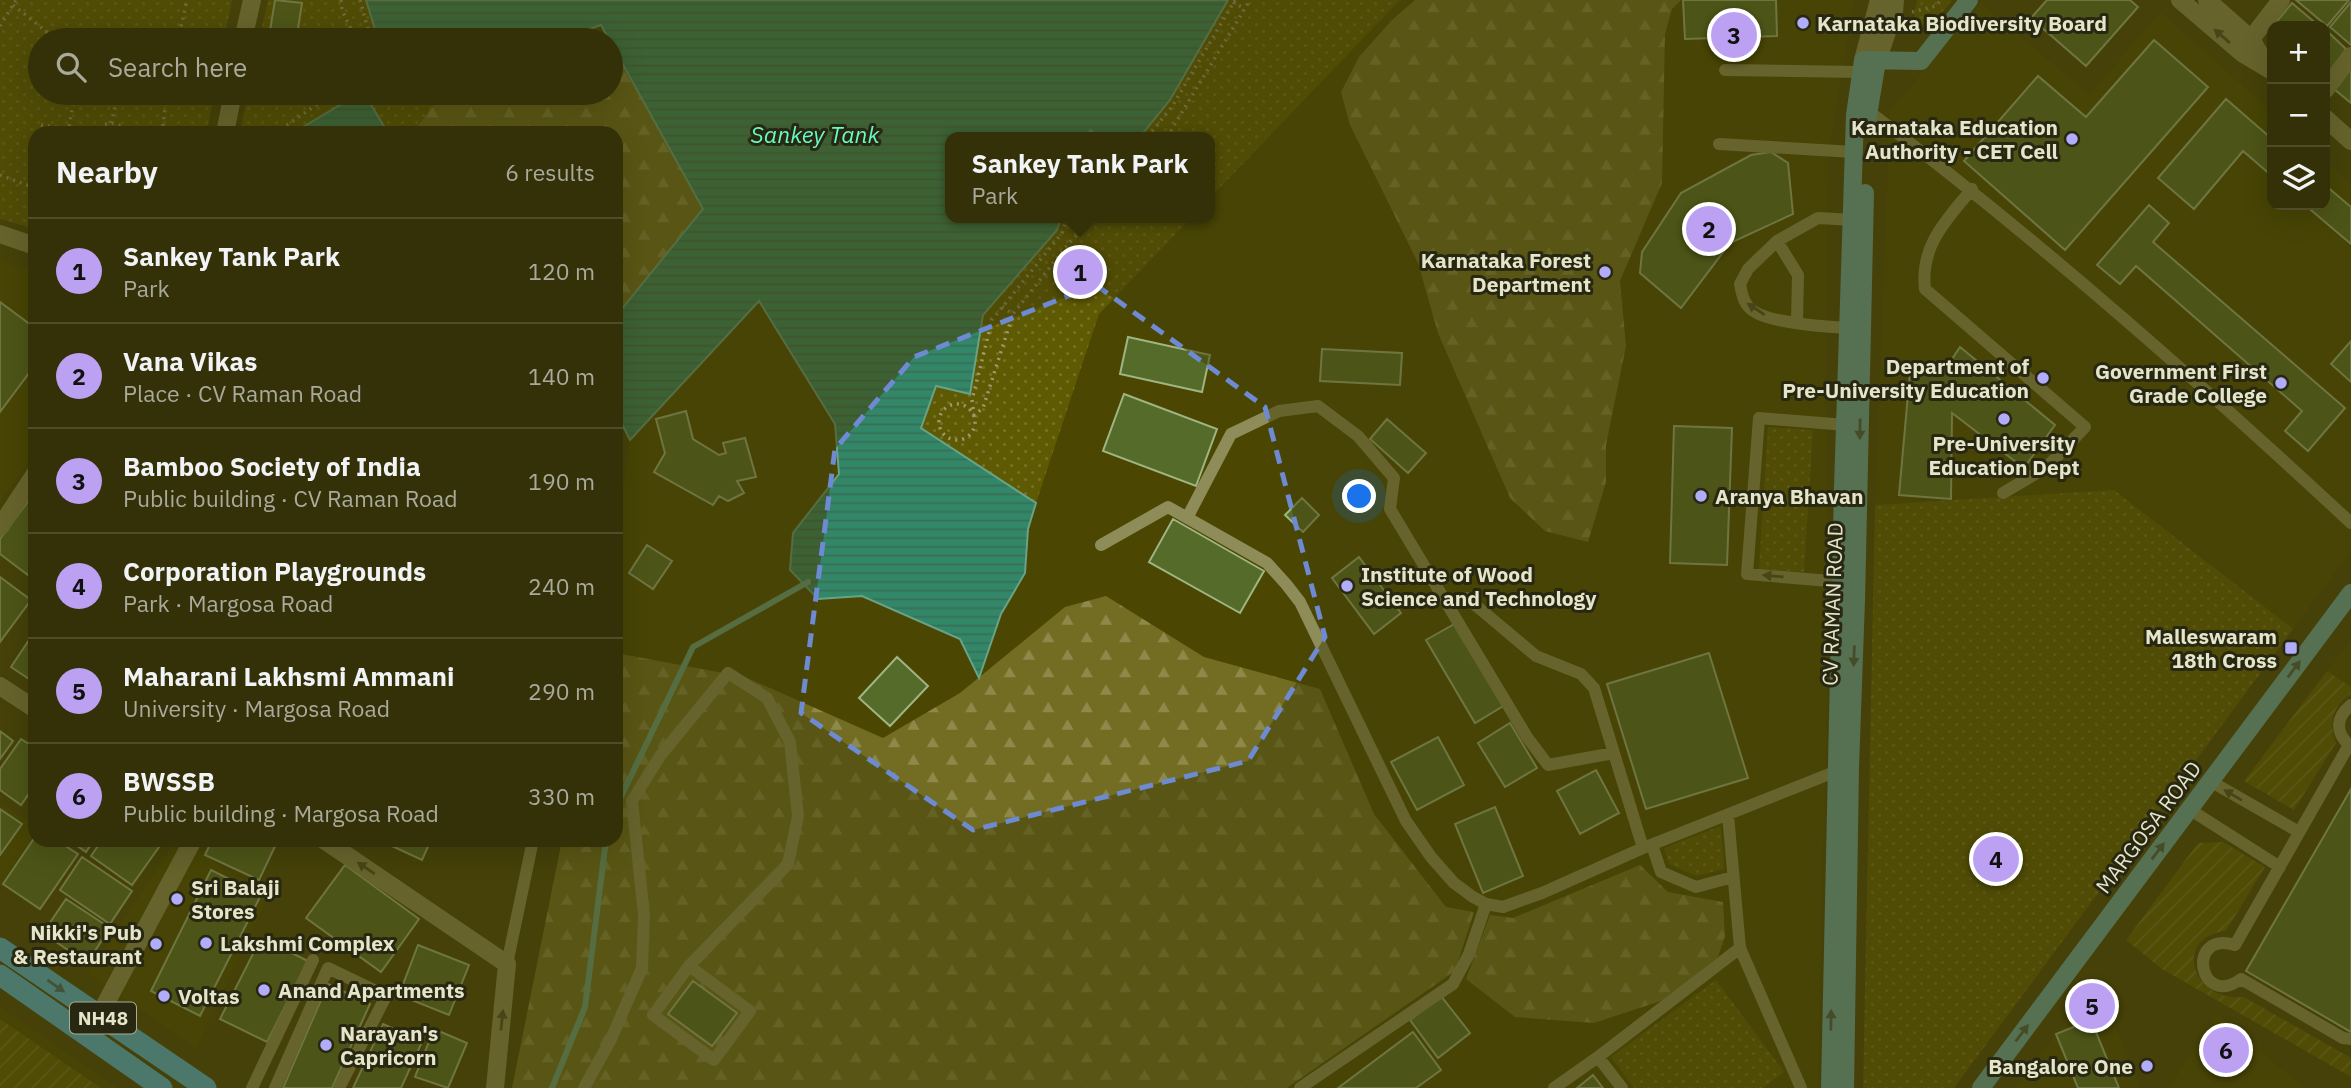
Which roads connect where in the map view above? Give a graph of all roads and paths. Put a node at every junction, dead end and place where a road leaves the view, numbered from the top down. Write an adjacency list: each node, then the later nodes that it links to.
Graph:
1 (187, 0): 20 (path)
2 (252, 0): 21 (street)
3 (341, 0): 22 (path)
4 (360, 0): 23 (path)
5 (1250, 0): 17 (path)
6 (1879, 0): 26 (street, CV RAMAN ROAD)
7 (1928, 0): 16 (path)
8 (1941, 0): 16 (path)
9 (1969, 0): 26 (main road)
10 (2180, 0): 28 (street, one-way to 10)
11 (2207, 0): 24 (street)
12 (2281, 0): 24 (street)
13 (1234, 1): 17 (path); 47 (path)
14 (15, 2): 18 (path); 19 (path)
15 (1894, 6): 16 (path); 26 (street, CV RAMAN ROAD)
16 (1927, 8)
17 (1245, 9): 48 (path)
18 (0, 26)
19 (44, 28)
20 (181, 28)
21 (246, 28)
22 (350, 28)
23 (368, 28)
24 (2251, 39): 27 (street)
25 (2351, 55): 30 (street)
26 (1867, 64): 29 (lane); 36 (main road, CV RAMAN ROAD); 51 (main road, CV RAMAN ROAD)
27 (2267, 64)
28 (2267, 67)
29 (1725, 70)
30 (2329, 84)
31 (73, 105): 41 (path)
32 (116, 105): 37 (path)
33 (166, 105): 44 (path)
34 (231, 105): 45 (street)
35 (316, 105): 46 (path)
36 (1867, 116): 54 (lane); 113 (main road, CV RAMAN ROAD, one-way to 113)
37 (111, 122): 42 (path); 43 (path)
38 (2330, 122): 49 (street)
39 (41, 125): 40 (path)
40 (46, 126)
41 (69, 126)
42 (100, 126)
43 (121, 126)
44 (163, 126)
45 (226, 126)
46 (285, 126)
47 (1152, 132)
48 (1170, 132)
49 (2351, 141)
50 (1719, 144): 51 (lane)
51 (1854, 152): 55 (main road, CV RAMAN ROAD)
52 (0, 175): 53 (path)
53 (28, 185)
54 (1972, 189): 68 (lane); 70 (lane)
55 (1853, 220): 59 (lane); 64 (main road, CV RAMAN ROAD)
56 (1065, 223): 61 (path)
57 (1089, 223): 62 (path)
58 (0, 234): 60 (street)
59 (1777, 241): 63 (lane); 63 (lane, one-way to 59)
60 (28, 244)
61 (1002, 307): 62 (path); 65 (path)
62 (1013, 314): 65 (path)
63 (1797, 321): 64 (lane)
64 (1849, 328): 66 (main road, CV RAMAN ROAD)
65 (974, 415): 65 (path)
66 (1846, 425): 73 (main road, CV RAMAN ROAD); 73 (lane, one-way to 66)
67 (28, 485): 71 (street)
68 (2003, 492)
69 (1187, 518): 72 (lane); 79 (lane); 91 (lane)
70 (2351, 523)
71 (0, 527)
72 (1101, 545)
73 (1841, 582): 80 (main road, CV RAMAN ROAD)
74 (2351, 593): 81 (main road, MARGOSA ROAD, one-way to 74)
75 (1467, 598): 79 (lane)
76 (0, 686): 77 (street)
77 (28, 704)
78 (2351, 705): 84 (lane)
79 (1614, 753): 88 (lane)
80 (1837, 771): 83 (lane); 112 (main road, CV RAMAN ROAD, one-way to 80)
81 (2210, 781): 82 (main road, MARGOSA ROAD); 84 (lane, one-way to 81)
82 (2189, 809): 89 (lane); 114 (main road, MARGOSA ROAD, one-way to 82)
83 (1728, 815): 88 (lane); 90 (lane)
84 (2299, 832): 89 (lane)
85 (189, 847): 98 (street)
86 (334, 847): 95 (street, one-way to 86)
87 (532, 847): 95 (lane)
88 (1647, 847): 90 (lane); 91 (lane)
89 (2280, 867): 99 (lane)
90 (1733, 877): 93 (lane)
91 (1486, 904): 108 (lane)
92 (0, 948): 98 (highway, NH48, one-way to 98)
93 (1740, 948): 100 (lane); 111 (lane)
94 (313, 960): 103 (lane)
95 (508, 964): 106 (street, one-way to 95)
96 (689, 966): 96 (lane); 107 (lane)
97 (0, 975): 101 (highway, NH48)
98 (99, 1016): 102 (highway, NH48)
99 (2351, 1039)
100 (1598, 1057): 109 (lane); 110 (lane)
101 (162, 1088)
102 (206, 1088)
103 (252, 1088)
104 (275, 1088): 105 (lane)
105 (339, 1088)
106 (495, 1088)
107 (584, 1088)
108 (1300, 1088)
109 (1554, 1088)
110 (1622, 1088)
111 (1801, 1088)
112 (1830, 1088)
113 (1845, 1088)
114 (1981, 1088)

